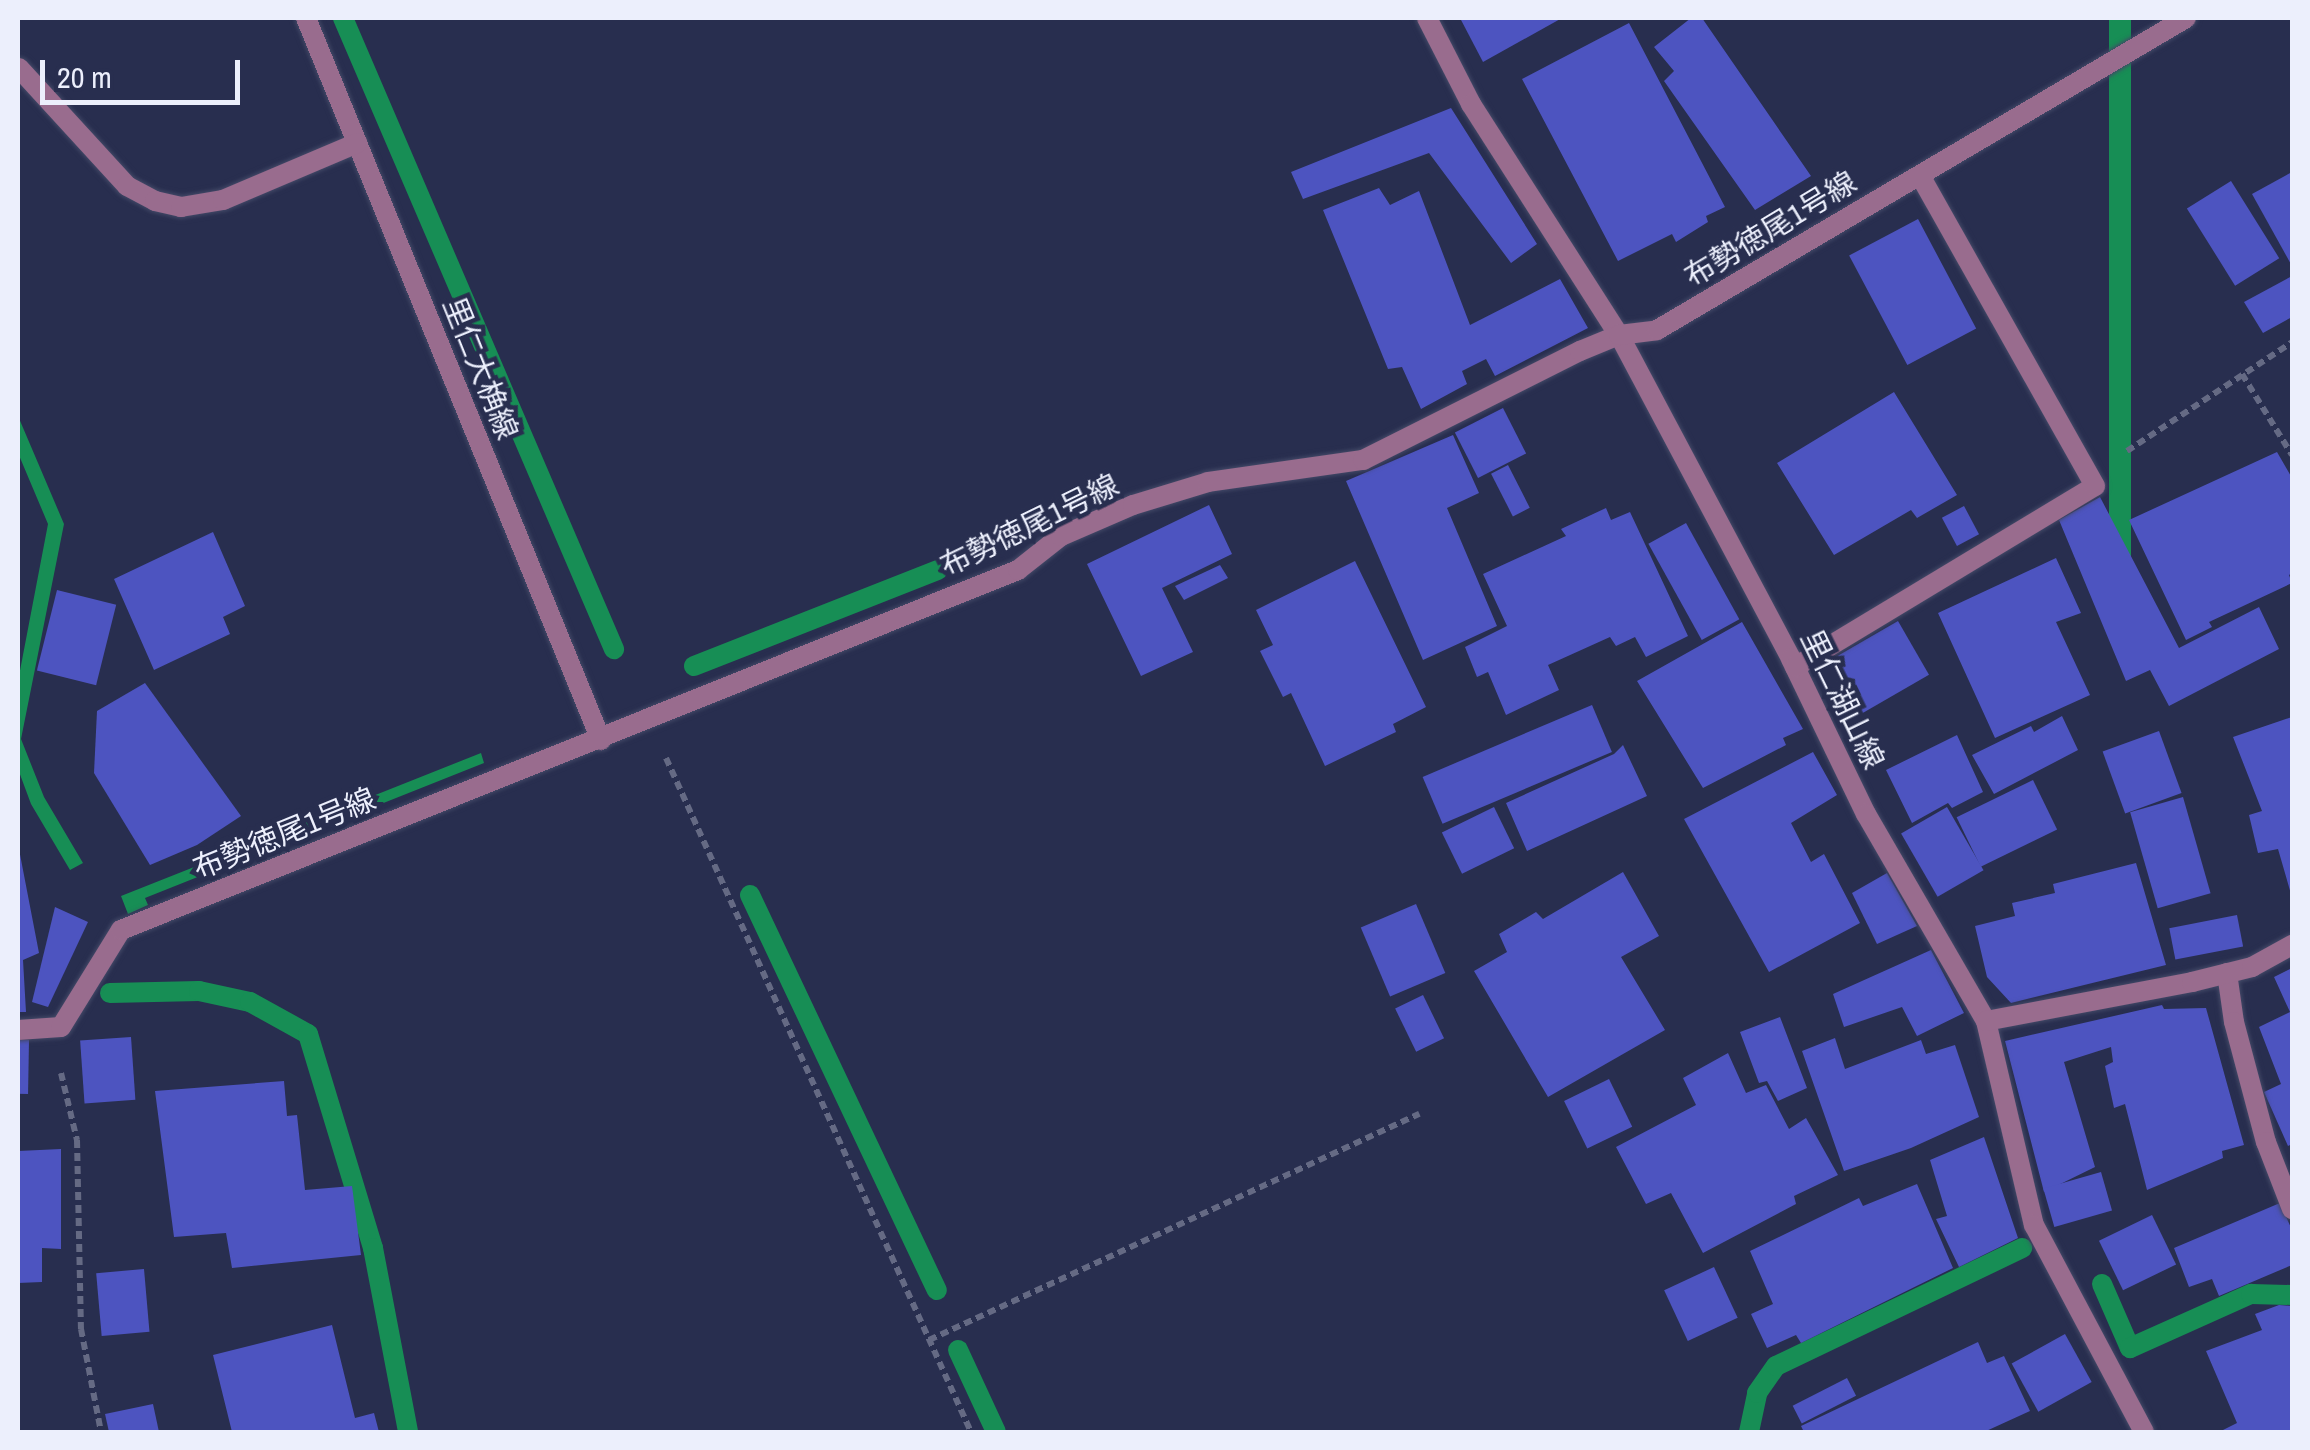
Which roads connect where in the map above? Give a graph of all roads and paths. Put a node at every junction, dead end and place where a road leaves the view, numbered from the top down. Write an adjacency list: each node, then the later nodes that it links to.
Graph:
1 (306, 18): 5 (street, 里仁大桷線)
2 (1428, 18): 7 (street, 里仁湖山線)
3 (2186, 18): 6 (street, 布勢徳尾1号線)
4 (19, 68): 5 (street)
5 (357, 143): 14 (street, 里仁大桷線)
6 (1920, 176): 7 (street, 布勢徳尾1号線); 11 (street)
7 (1619, 336): 12 (street, 里仁湖山線); 13 (street, 布勢徳尾1号線)
8 (2292, 342): 9 (path)
9 (2242, 374): 10 (path); 11 (path)
10 (2292, 454)
11 (2090, 476): 12 (street)
12 (1795, 667): 17 (street, 里仁湖山線)
13 (649, 720): 14 (street, 布勢徳尾1号線); 22 (path)
14 (601, 740): 18 (street, 布勢徳尾1号線)
15 (2292, 944): 16 (street)
16 (2227, 972): 17 (street); 21 (street)
17 (1986, 1020): 25 (street, 里仁湖山線)
18 (51, 1028): 19 (street); 23 (path)
19 (18, 1030)
20 (1419, 1114): 22 (path)
21 (2292, 1208)
22 (929, 1340): 24 (path)
23 (101, 1432)
24 (971, 1432)
25 (2144, 1432)

